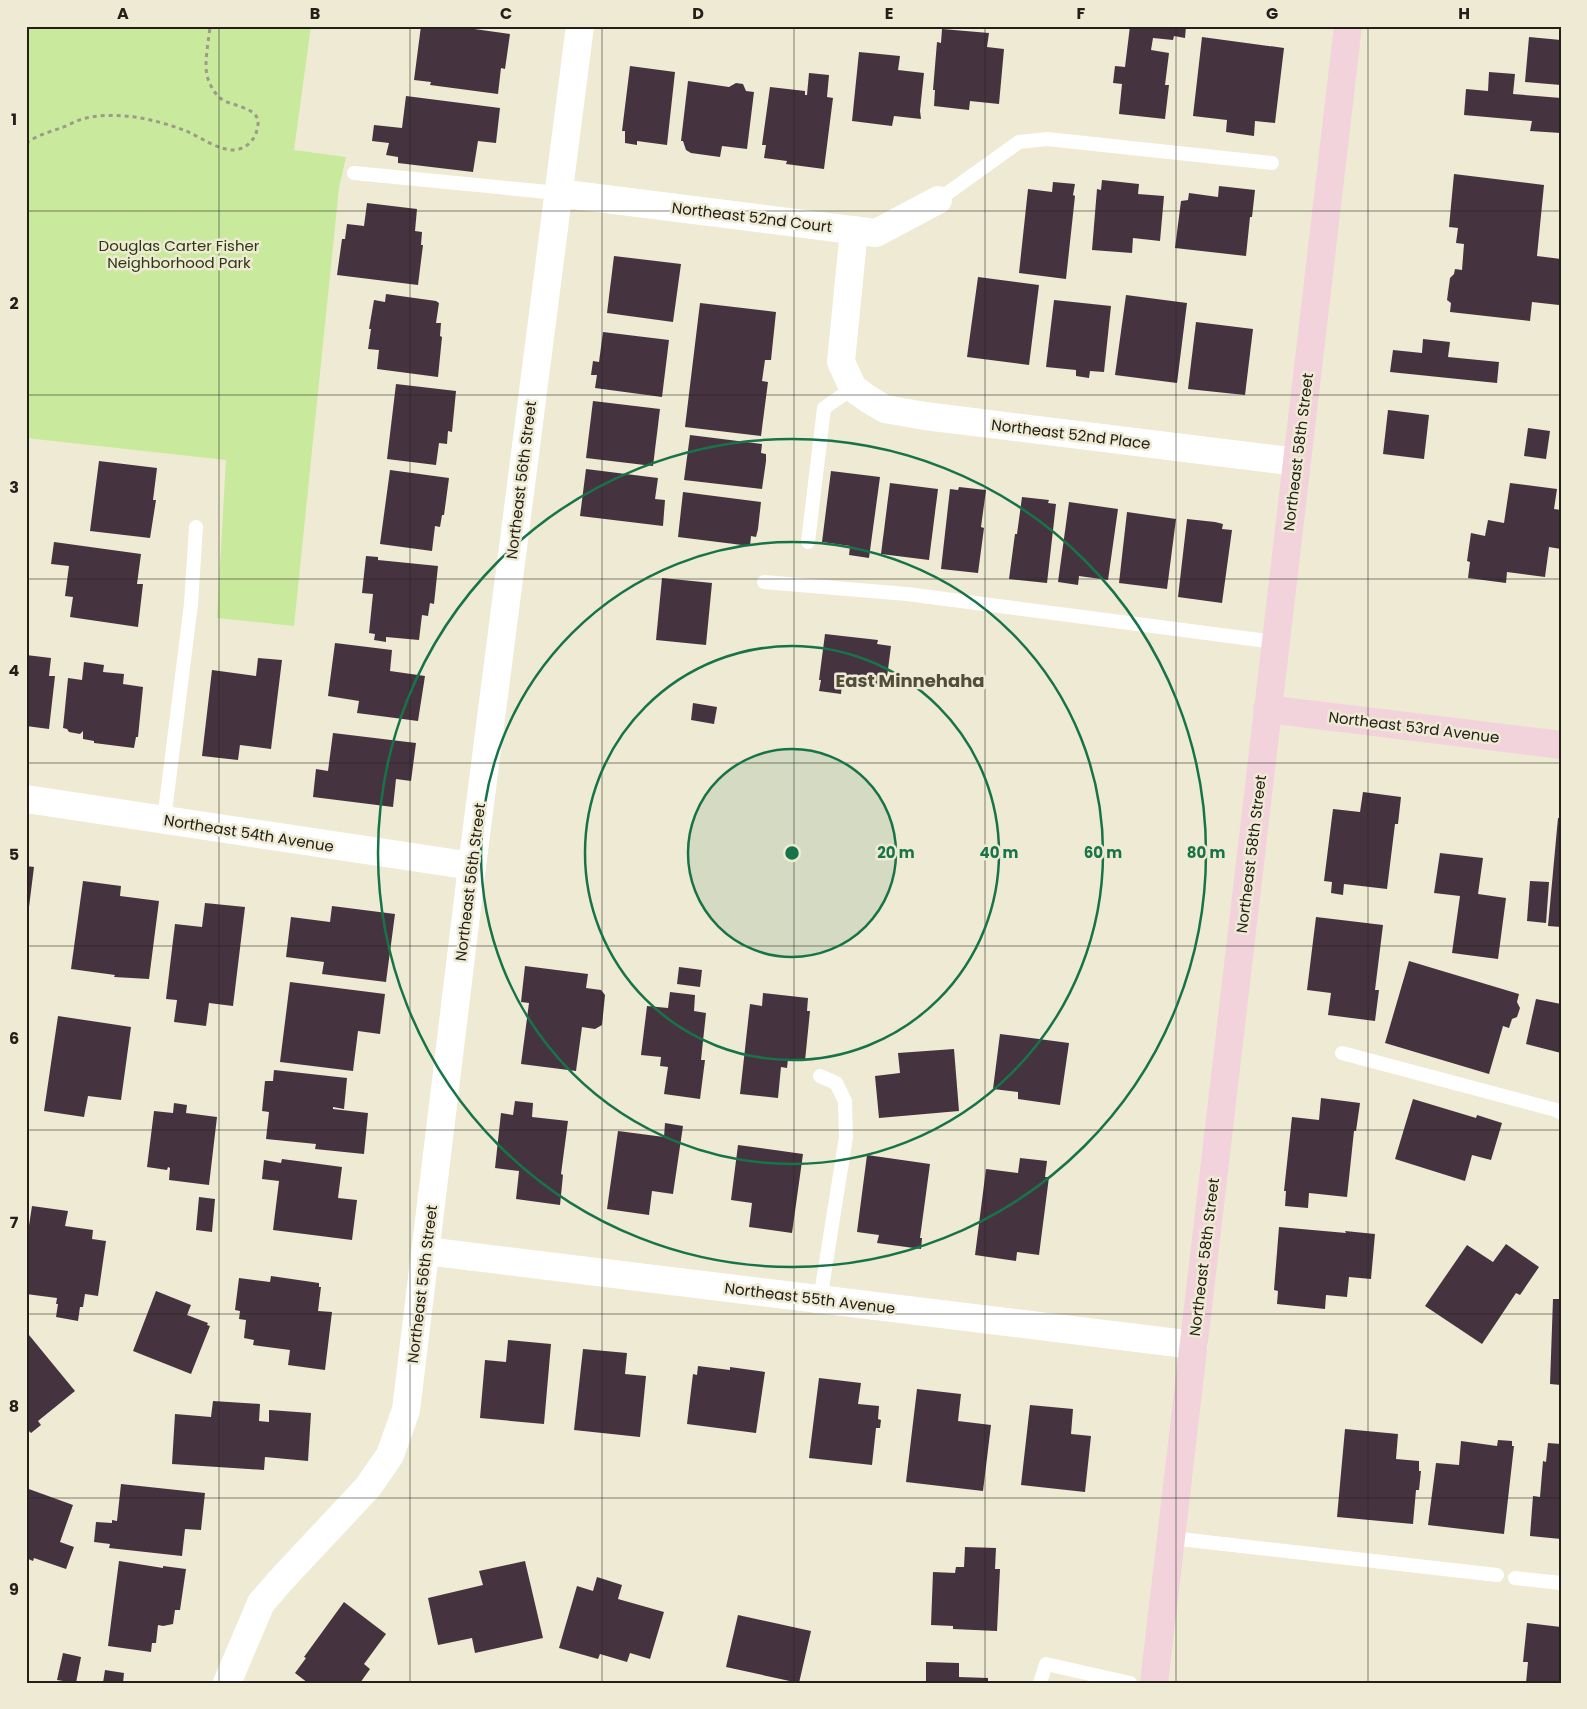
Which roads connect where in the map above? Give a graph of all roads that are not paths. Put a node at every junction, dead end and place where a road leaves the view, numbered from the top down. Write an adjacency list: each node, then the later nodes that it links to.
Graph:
1 (580, 26): 5 (street, Northeast 56th Street)
2 (1348, 26): 9 (street, Northeast 58th Street)
3 (1272, 162): 6 (lane)
4 (354, 173): 5 (lane)
5 (558, 193): 7 (street, Northeast 52nd Court); 18 (street, Northeast 56th Street)
6 (938, 200): 7 (street, Northeast 52nd Court)
7 (854, 230): 8 (street)
8 (853, 388): 9 (street, Northeast 52nd Place); 11 (lane)
9 (1296, 462): 13 (street, Northeast 58th Street)
10 (196, 527): 17 (lane)
11 (808, 542)
12 (764, 582): 13 (lane)
13 (1275, 642): 14 (street, Northeast 58th Street)
14 (1267, 708): 15 (street, Northeast 53rd Avenue); 24 (street, Northeast 58th Street)
15 (1561, 745)
16 (26, 799): 17 (street, Northeast 54th Avenue)
17 (164, 820): 18 (street, Northeast 54th Avenue)
18 (472, 866): 22 (street, Northeast 56th Street)
19 (1342, 1053): 21 (lane)
20 (820, 1076): 23 (lane)
21 (1561, 1113)
22 (426, 1251): 23 (street, Northeast 55th Avenue); 29 (street, Northeast 56th Street)
23 (820, 1300): 24 (street, Northeast 55th Avenue)
24 (1194, 1345): 25 (street, Northeast 58th Street)
25 (1171, 1538): 26 (lane); 32 (street, Northeast 58th Street)
26 (1497, 1575)
27 (1515, 1578): 28 (lane)
28 (1561, 1583)
29 (227, 1683)
30 (1040, 1683): 31 (lane)
31 (1130, 1683)
32 (1154, 1683)

